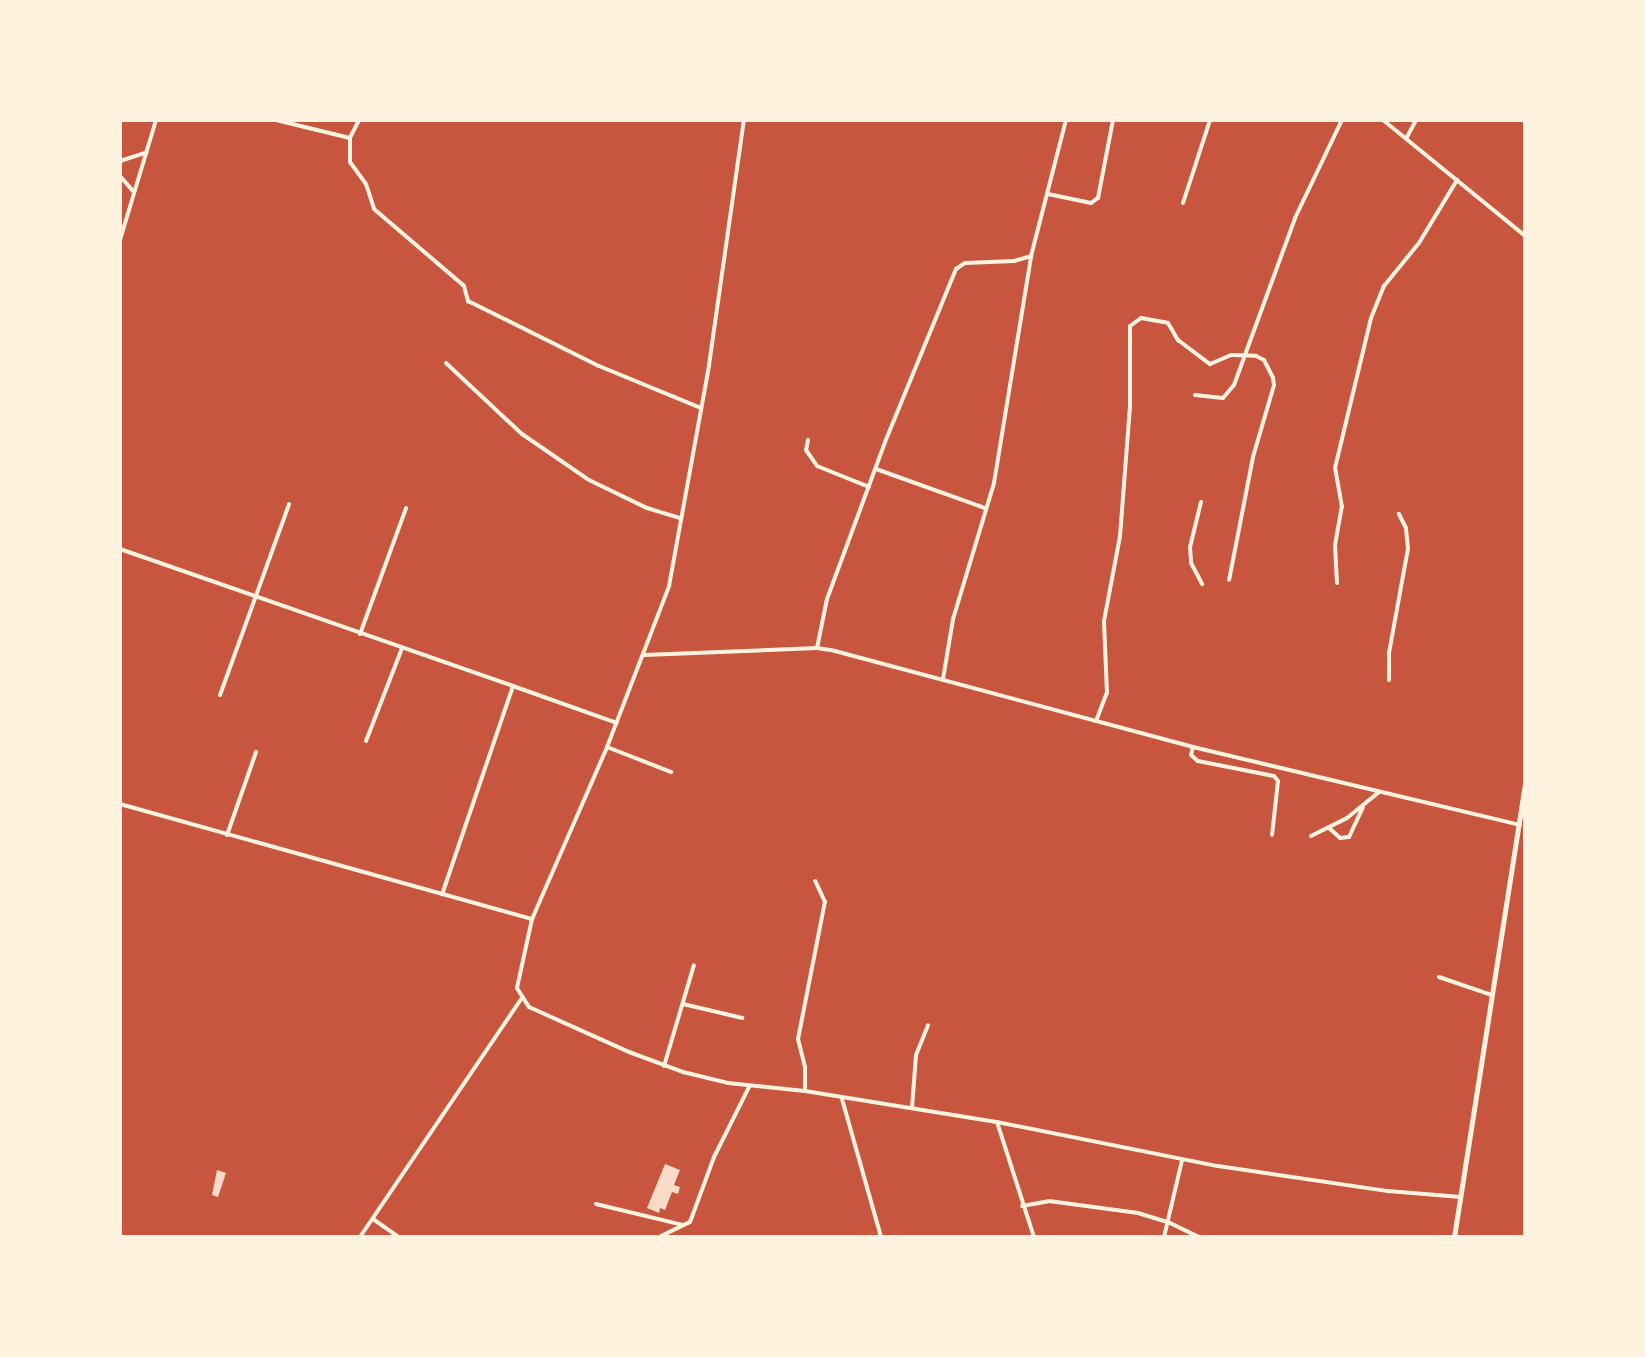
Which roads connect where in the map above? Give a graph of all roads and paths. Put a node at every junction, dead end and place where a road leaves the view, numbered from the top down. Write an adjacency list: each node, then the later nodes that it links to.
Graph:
1 (156, 120): 13 (street)
2 (276, 120): 12 (street)
3 (359, 120): 12 (street)
4 (744, 120): 26 (street)
5 (1066, 120): 18 (street)
6 (1113, 120): 18 (street)
7 (1210, 120): 19 (street)
8 (1342, 120): 23 (street)
9 (1383, 120): 11 (street)
10 (1416, 120): 11 (street)
11 (1407, 137): 16 (street)
12 (350, 138): 26 (street)
13 (147, 152): 14 (street); 17 (street)
14 (120, 161)
15 (120, 176): 17 (street)
16 (1457, 180): 20 (street); 38 (street)
17 (134, 194): 21 (street)
18 (1048, 194): 22 (street)
19 (1183, 203)
20 (1525, 236)
21 (120, 240)
22 (1031, 256): 28 (street); 33 (street)
23 (1248, 354): 25 (street); 37 (street); 49 (street)
24 (446, 363): 35 (street)
25 (1195, 395)
26 (701, 408): 35 (street)
27 (808, 440): 29 (street)
28 (876, 469): 29 (street); 33 (street)
29 (869, 487): 43 (street)
30 (1201, 502): 39 (street)
31 (289, 504): 40 (street)
32 (406, 508): 41 (street)
33 (985, 508): 45 (street)
34 (1399, 514): 46 (street)
35 (680, 518): 44 (street)
36 (120, 549): 40 (street)
37 (1229, 580)
38 (1337, 583)
39 (1202, 584)
40 (254, 599): 41 (street); 48 (street)
41 (360, 634): 42 (street)
42 (402, 648): 47 (street); 51 (street)
43 (817, 648): 44 (street); 45 (street)
44 (644, 655): 50 (street)
45 (943, 679): 49 (street)
46 (1389, 680)
47 (513, 686): 50 (street); 66 (street)
48 (220, 695)
49 (1096, 721): 53 (street)
50 (617, 723): 52 (street)
51 (366, 741)
52 (607, 747): 55 (street); 67 (street)
53 (1193, 747): 57 (street); 63 (street)
54 (256, 752): 62 (street)
55 (671, 772)
56 (1525, 786): 60 (main road)
57 (1379, 792): 59 (street); 60 (street)
58 (120, 804): 62 (street)
59 (1364, 804): 61 (street); 61 (street)
60 (1520, 825): 70 (main road)
61 (1329, 828): 64 (street)
62 (227, 835): 66 (street)
63 (1272, 835)
64 (1311, 836)
65 (815, 881): 77 (street)
66 (442, 894): 67 (street)
67 (532, 919): 71 (street)
68 (694, 965): 72 (street)
69 (1439, 977): 70 (street)
70 (1492, 995): 82 (main road)
71 (521, 999): 75 (street); 85 (street)
72 (683, 1004): 73 (street); 75 (street)
73 (742, 1018)
74 (928, 1025): 79 (street)
75 (664, 1066): 76 (street)
76 (750, 1085): 77 (street); 87 (street)
77 (805, 1091): 78 (street)
78 (842, 1099): 79 (street); 91 (street)
79 (913, 1109): 80 (street)
80 (997, 1122): 81 (street); 84 (street)
81 (1182, 1160): 82 (street); 86 (street)
82 (1461, 1197): 95 (main road)
83 (596, 1204): 87 (street)
84 (1022, 1206): 86 (street); 92 (street)
85 (373, 1219): 88 (street); 89 (street)
86 (1168, 1222): 93 (street); 94 (street)
87 (685, 1225): 90 (street)
88 (360, 1237)
89 (399, 1237)
90 (659, 1237)
91 (881, 1237)
92 (1034, 1237)
93 (1164, 1237)
94 (1199, 1237)
95 (1454, 1237)

